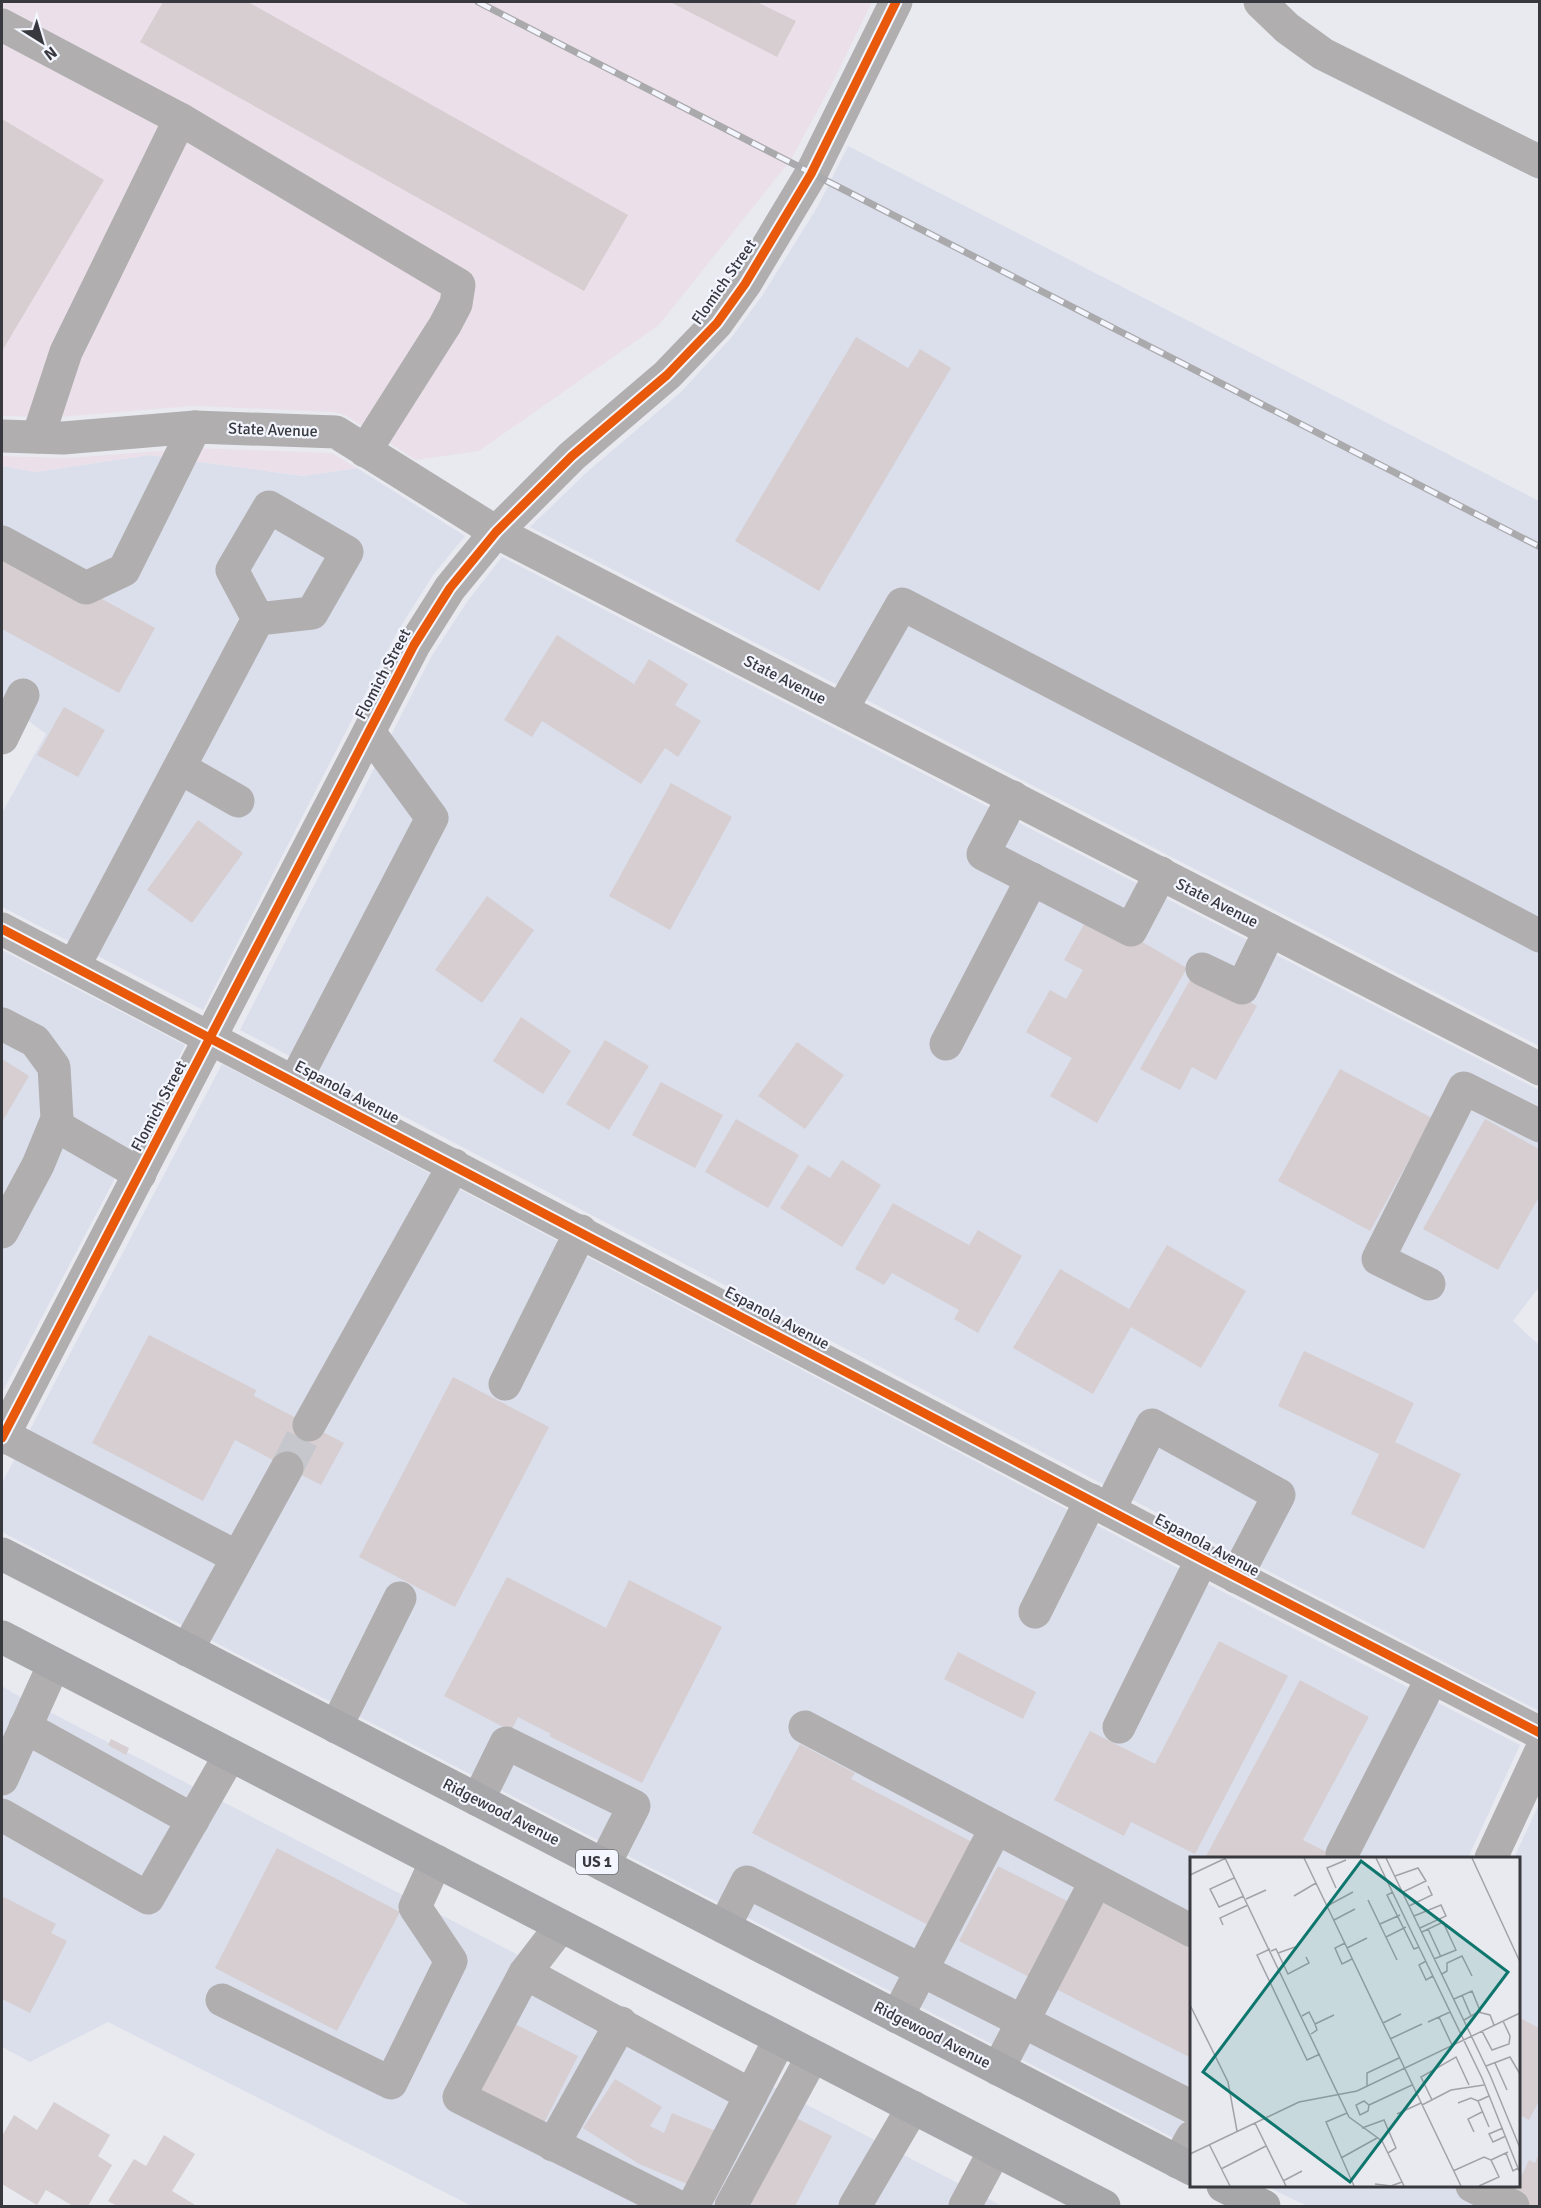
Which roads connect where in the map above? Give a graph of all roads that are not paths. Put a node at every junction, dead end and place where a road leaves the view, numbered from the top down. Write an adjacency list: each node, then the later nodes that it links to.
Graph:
1 (896, 2): 10 (street, Flomich Street)
2 (1260, 2): 5 (street)
3 (2, 25): 4 (street)
4 (180, 119): 8 (street); 9 (street)
5 (1539, 162)
6 (195, 427): 8 (street, State Avenue); 9 (street, State Avenue); 11 (street)
7 (2, 436): 8 (street, State Avenue)
8 (38, 437)
9 (365, 451): 10 (street, State Avenue)
10 (496, 532): 14 (street, State Avenue); 15 (street, Flomich Street)
11 (2, 542)
12 (258, 619): 17 (street)
13 (23, 695): 16 (street)
14 (842, 709): 18 (street, State Avenue); 24 (street)
15 (369, 732): 28 (street, Flomich Street); 32 (street)
16 (2, 738)
17 (180, 768): 19 (street); 25 (street)
18 (1013, 797): 20 (street, State Avenue); 21 (street)
19 (238, 801)
20 (1161, 873): 21 (street); 23 (street, State Avenue)
21 (1032, 879): 29 (street)
22 (2, 929): 25 (street, Espanola Avenue)
23 (1270, 930): 26 (street); 30 (street, State Avenue)
24 (1539, 936)
25 (74, 966): 28 (street, Espanola Avenue)
26 (1202, 969)
27 (2, 1024): 34 (street)
28 (212, 1037): 32 (street, Espanola Avenue); 36 (street, Flomich Street)
29 (946, 1044)
30 (1539, 1069)
31 (1539, 1075): 33 (street)
32 (295, 1081): 35 (street, Espanola Avenue)
33 (1530, 1122): 39 (street)
34 (55, 1125): 36 (street); 38 (street)
35 (454, 1165): 37 (street, Espanola Avenue); 41 (street)
36 (140, 1174): 42 (street, Flomich Street)
37 (581, 1231): 40 (street); 44 (street, Espanola Avenue)
38 (2, 1232)
39 (1430, 1284)
40 (505, 1384)
41 (309, 1425)
42 (2, 1437): 46 (street)
43 (287, 1468): 46 (street)
44 (1100, 1505): 47 (street, Espanola Avenue); 48 (street); 50 (street)
45 (2, 1554): 52 (main road, Ridgewood Avenue / US 1)
46 (237, 1557): 52 (street)
47 (1202, 1559): 48 (street, Espanola Avenue); 56 (street)
48 (1236, 1577): 54 (street, Espanola Avenue)
49 (400, 1598): 55 (street)
50 (1035, 1612)
51 (2, 1637): 53 (main road)
52 (187, 1650): 55 (main road, Ridgewood Avenue / US 1)
53 (54, 1664): 57 (street); 61 (main road)
54 (1432, 1678): 59 (street, Espanola Avenue); 67 (street)
55 (336, 1726): 63 (main road, Ridgewood Avenue / US 1)
56 (1119, 1726)
57 (25, 1727): 62 (street); 65 (street)
58 (805, 1727): 66 (street)
59 (1539, 1733)
60 (1539, 1754): 68 (street)
61 (230, 1755): 65 (street); 69 (main road)
62 (2, 1779)
63 (478, 1800): 70 (main road, Ridgewood Avenue / US 1); 70 (street)
64 (2, 1815): 65 (street)
65 (193, 1820)
66 (996, 1828): 71 (street); 75 (street)
67 (1342, 1854)
68 (1491, 1857)
69 (436, 1862): 72 (main road); 77 (street)
70 (604, 1865): 73 (main road, Ridgewood Avenue / US 1)
71 (1096, 1881): 74 (street); 79 (street)
72 (561, 1926): 76 (street); 81 (main road)
73 (724, 1927): 75 (street); 78 (main road, Ridgewood Avenue / US 1)
74 (1190, 1930)
75 (922, 1970): 78 (street); 79 (street)
76 (525, 1973): 80 (street); 87 (street)
77 (222, 2000)
78 (897, 2017): 83 (main road, Ridgewood Avenue / US 1)
79 (1023, 2022): 83 (street); 85 (street)
80 (621, 2023): 84 (street); 87 (street)
81 (780, 2039): 82 (main road); 84 (street)
82 (812, 2057): 86 (main road); 94 (street)
83 (998, 2069): 89 (main road, Ridgewood Avenue / US 1)
84 (751, 2095): 93 (street)
85 (1190, 2106)
86 (913, 2107): 88 (main road); 95 (street)
87 (553, 2145): 92 (street)
88 (994, 2150): 96 (street); 97 (main road)
89 (1187, 2156)
90 (1225, 2187): 98 (main road)
91 (1474, 2187): 99 (street)
92 (677, 2206)
93 (693, 2206)
94 (731, 2206)
95 (855, 2206)
96 (965, 2206)
97 (1104, 2206)
98 (1264, 2206)
99 (1514, 2206)

